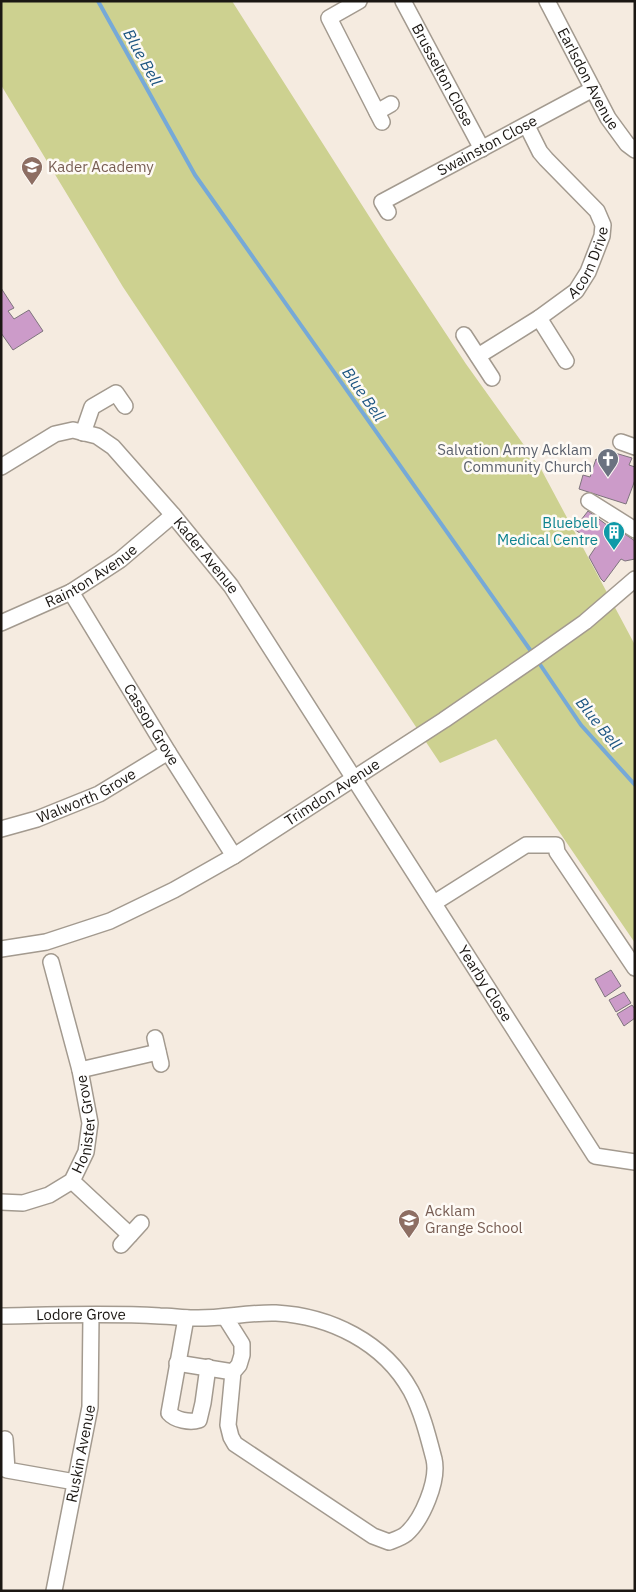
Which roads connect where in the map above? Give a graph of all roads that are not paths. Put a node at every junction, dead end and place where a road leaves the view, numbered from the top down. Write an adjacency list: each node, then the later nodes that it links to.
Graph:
1 (359, 1): 5 (street)
2 (403, 1): 8 (street, Brusselton Close)
3 (547, 1): 4 (street, Earlsdon Avenue)
4 (593, 89): 6 (street, Swainston Close); 7 (street, Earlsdon Avenue)
5 (391, 104)
6 (527, 126): 8 (street, Swainston Close); 10 (street, Acorn Drive)
7 (632, 143)
8 (482, 149): 9 (street, Swainston Close)
9 (382, 202)
10 (539, 318): 12 (street, Acorn Drive); 13 (street)
11 (464, 335): 12 (street)
12 (478, 356): 14 (street)
13 (566, 361)
14 (492, 378)
15 (125, 406): 16 (street)
16 (83, 433): 17 (street, Kader Avenue); 19 (street, Kader Avenue)
17 (1, 467)
18 (589, 502): 20 (street)
19 (173, 515): 22 (street, Rainton Avenue); 25 (street, Kader Avenue)
20 (635, 530)
21 (635, 579): 25 (street, Trimdon Avenue)
22 (71, 592): 23 (street, Rainton Avenue); 24 (street, Cassop Grove)
23 (1, 623)
24 (168, 752): 26 (street, Walworth Grove); 27 (street, Cassop Grove)
25 (354, 778): 27 (street, Trimdon Avenue); 28 (street, Yearby Close)
26 (1, 829)
27 (234, 856): 29 (street, Trimdon Avenue)
28 (434, 903): 31 (street); 34 (street, Yearby Close)
29 (1, 949)
30 (51, 962): 33 (street, Honister Grove)
31 (635, 968)
32 (158, 1051): 33 (street)
33 (80, 1070): 35 (street, Honister Grove)
34 (635, 1162)
35 (72, 1181): 36 (street, Honister Grove); 37 (street)
36 (1, 1202)
37 (141, 1223)
38 (91, 1315): 39 (street, Lodore Grove); 41 (street, Lodore Grove); 46 (street, Ruskin Avenue)
39 (1, 1316)
40 (225, 1316): 41 (street, Lodore Grove); 44 (street, Lodore Grove); 44 (street, Lodore Grove)
41 (186, 1318): 42 (street)
42 (177, 1363): 43 (street); 43 (street)
43 (208, 1367): 44 (street)
44 (233, 1372)
45 (5, 1439): 46 (street)
46 (76, 1482): 47 (street, Ruskin Avenue)
47 (54, 1591)

